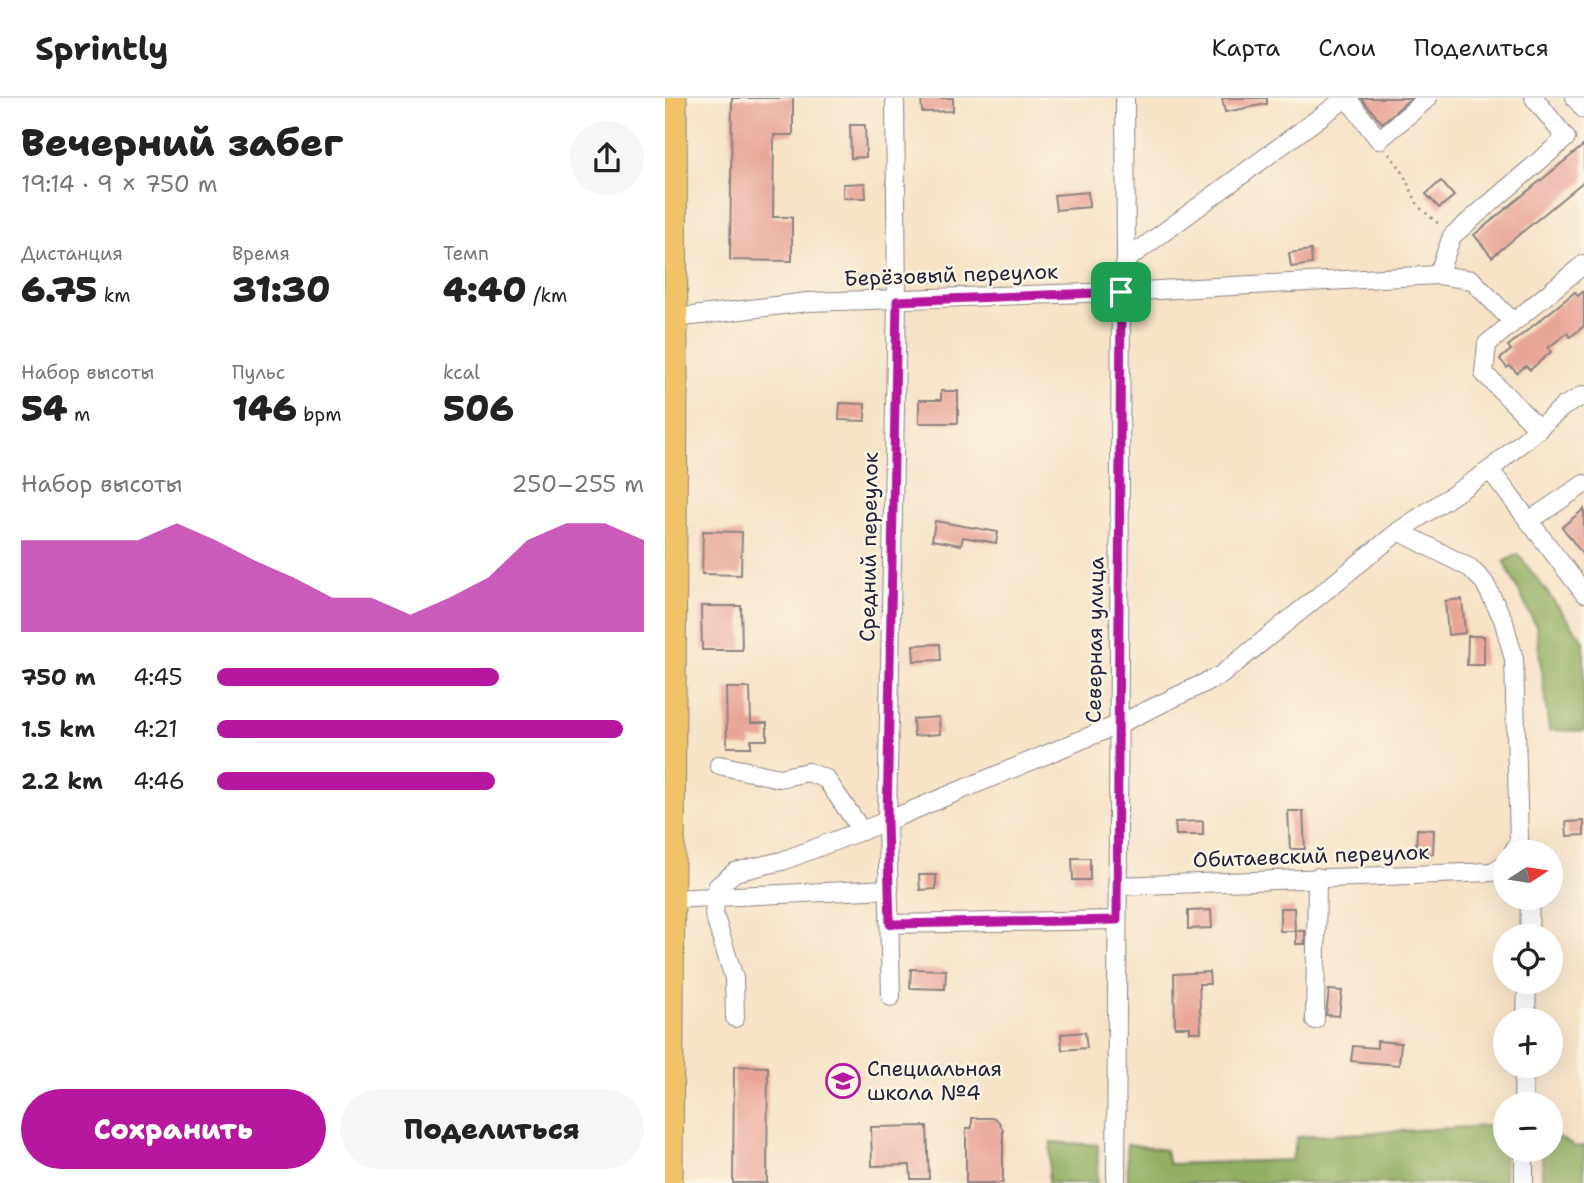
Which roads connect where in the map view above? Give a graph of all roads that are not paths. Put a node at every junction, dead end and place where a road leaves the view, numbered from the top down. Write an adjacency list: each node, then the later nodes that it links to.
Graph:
1 (895, 98): 14 (street, Средний переулок)
2 (1125, 98): 10 (street, Северная улица)
3 (1347, 98): 4 (street); 10 (street)
4 (1429, 98)
5 (1534, 98): 12 (street)
6 (1575, 98): 7 (street)
7 (1584, 109)
8 (672, 111): 9 (main road)
9 (671, 185): 15 (main road)
10 (1126, 260): 13 (street, Северная улица)
11 (1584, 264): 16 (street)
12 (1438, 275): 13 (street, Берёзовый переулок); 16 (street, Берёзовый переулок)
13 (1121, 292): 14 (street, Берёзовый переулок); 25 (street, Северная улица)
14 (897, 301): 15 (street, Берёзовый переулок); 28 (street, Средний переулок)
15 (676, 318): 17 (main road)
16 (1512, 321): 19 (street)
17 (671, 380): 26 (main road)
18 (1584, 394): 19 (street)
19 (1539, 429): 20 (street)
20 (1490, 470): 22 (street); 23 (street)
21 (1584, 484): 22 (street)
22 (1529, 521): 24 (street)
23 (1399, 531): 25 (street); 30 (street)
24 (1584, 593)
25 (1117, 725): 28 (street); 33 (street, Северная улица)
26 (669, 734): 36 (main road)
27 (719, 765): 29 (street)
28 (887, 821): 29 (street); 34 (street, Средний переулок)
29 (862, 831): 35 (street)
30 (1519, 840)
31 (1493, 871): 32 (street, Обитаевский переулок)
32 (1317, 877): 33 (street, Обитаевский переулок); 42 (street)
33 (1117, 886): 37 (street, Северная улица)
34 (889, 889): 35 (street); 38 (street, Средний переулок)
35 (715, 897): 36 (street); 41 (street)
36 (669, 907): 39 (main road)
37 (1117, 920): 38 (street); 45 (street, Северная улица)
38 (890, 924): 40 (street, Средний переулок)
39 (668, 986): 44 (main road)
40 (891, 997)
41 (735, 1018)
42 (1315, 1020)
43 (1524, 1162): 46 (street)
44 (671, 1183)
45 (1116, 1183)
46 (1524, 1183)

